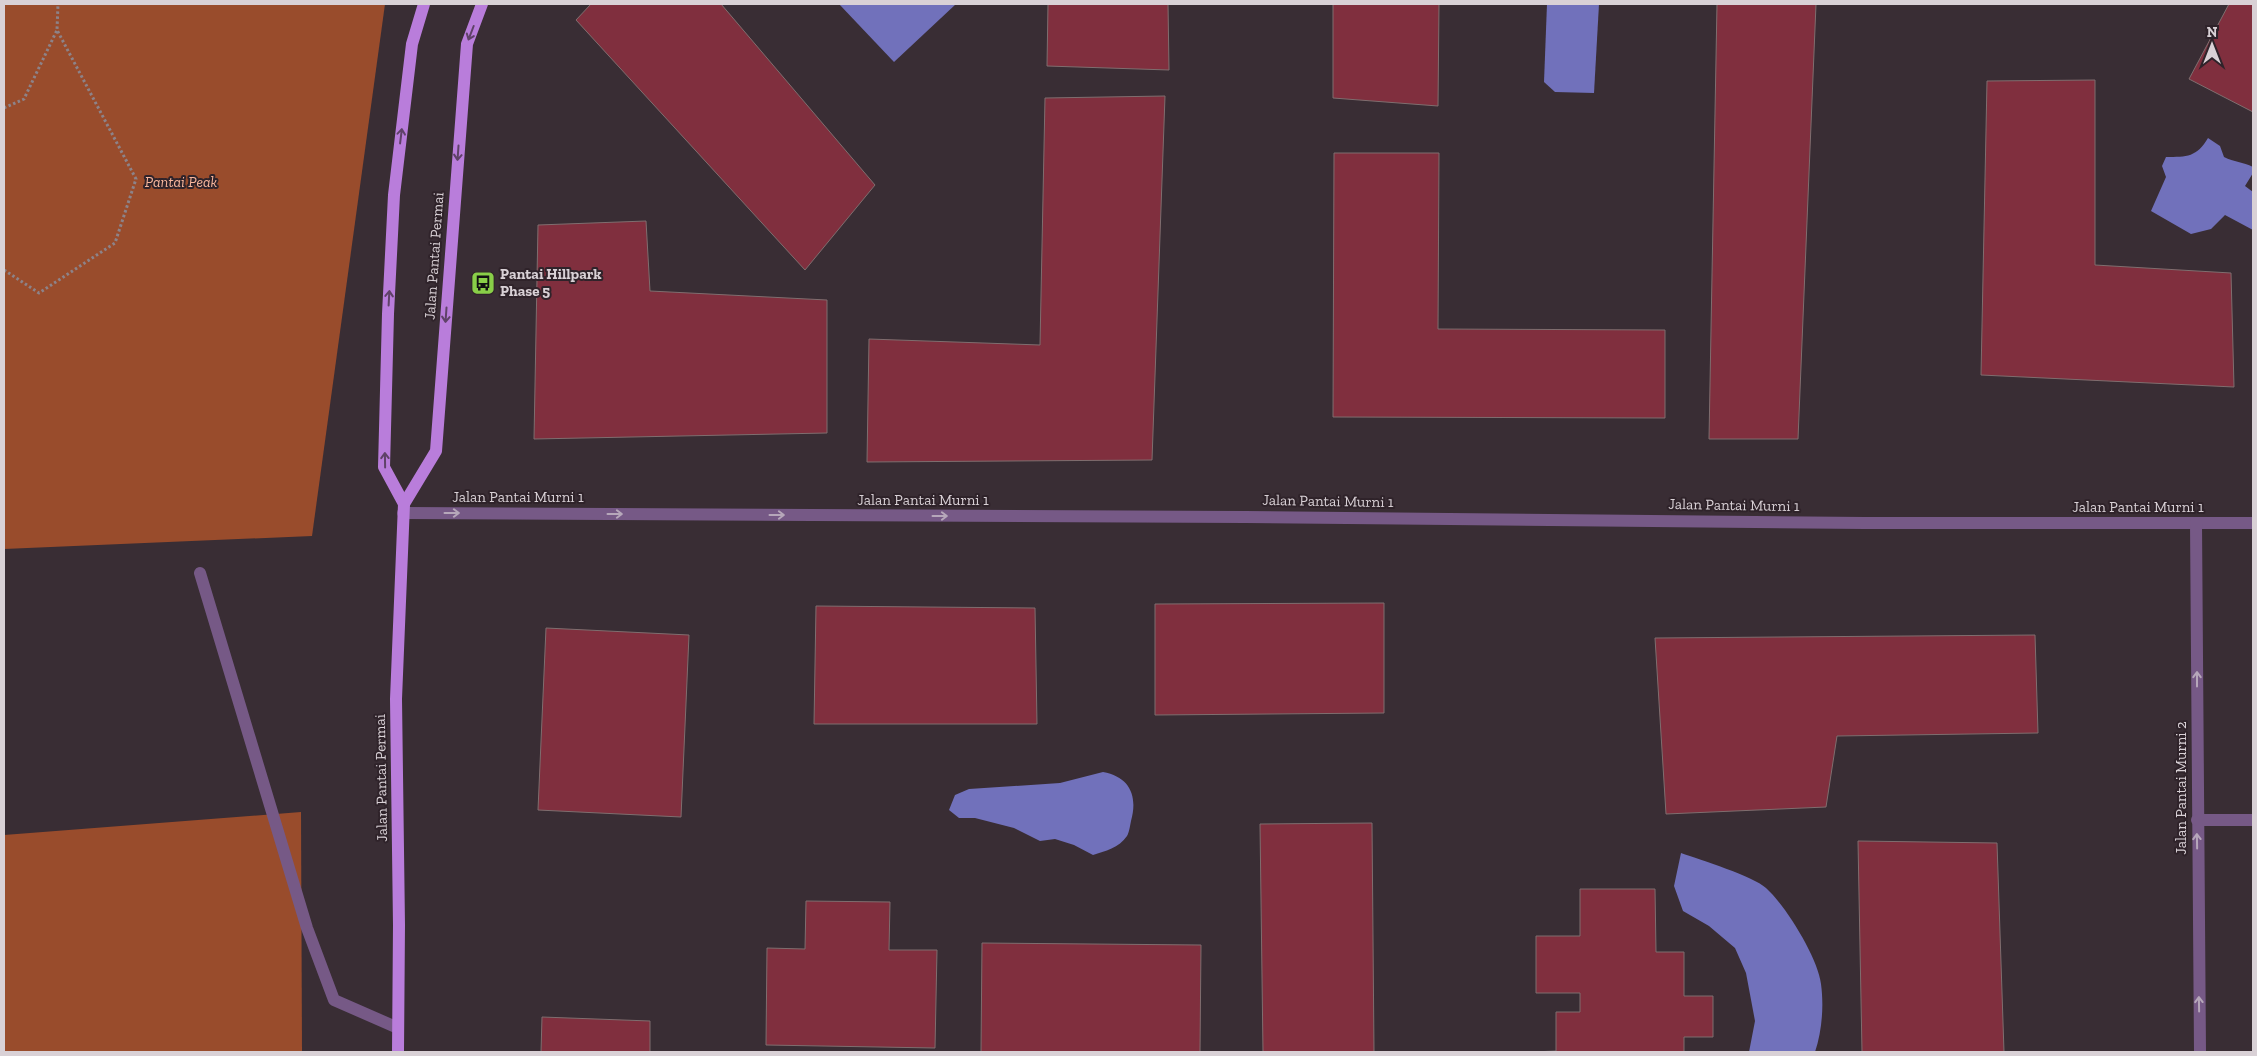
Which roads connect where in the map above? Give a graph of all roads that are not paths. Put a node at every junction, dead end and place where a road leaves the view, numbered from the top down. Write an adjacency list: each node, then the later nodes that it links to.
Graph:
1 (424, 4): 3 (main road, one-way to 1)
2 (482, 4): 3 (main road, Jalan Pantai Permai, one-way to 3)
3 (404, 509): 4 (street, Jalan Pantai Murni 1, one-way to 4); 9 (main road, Jalan Pantai Permai)
4 (2196, 523): 5 (street, Jalan Pantai Murni 1); 7 (street, Jalan Pantai Murni 2, one-way to 4)
5 (2253, 523)
6 (200, 574): 9 (street)
7 (2197, 820): 8 (street); 11 (street, Jalan Pantai Murni 2, one-way to 7)
8 (2253, 820)
9 (398, 1028): 10 (main road, Jalan Pantai Permai)
10 (398, 1052)
11 (2200, 1052)

